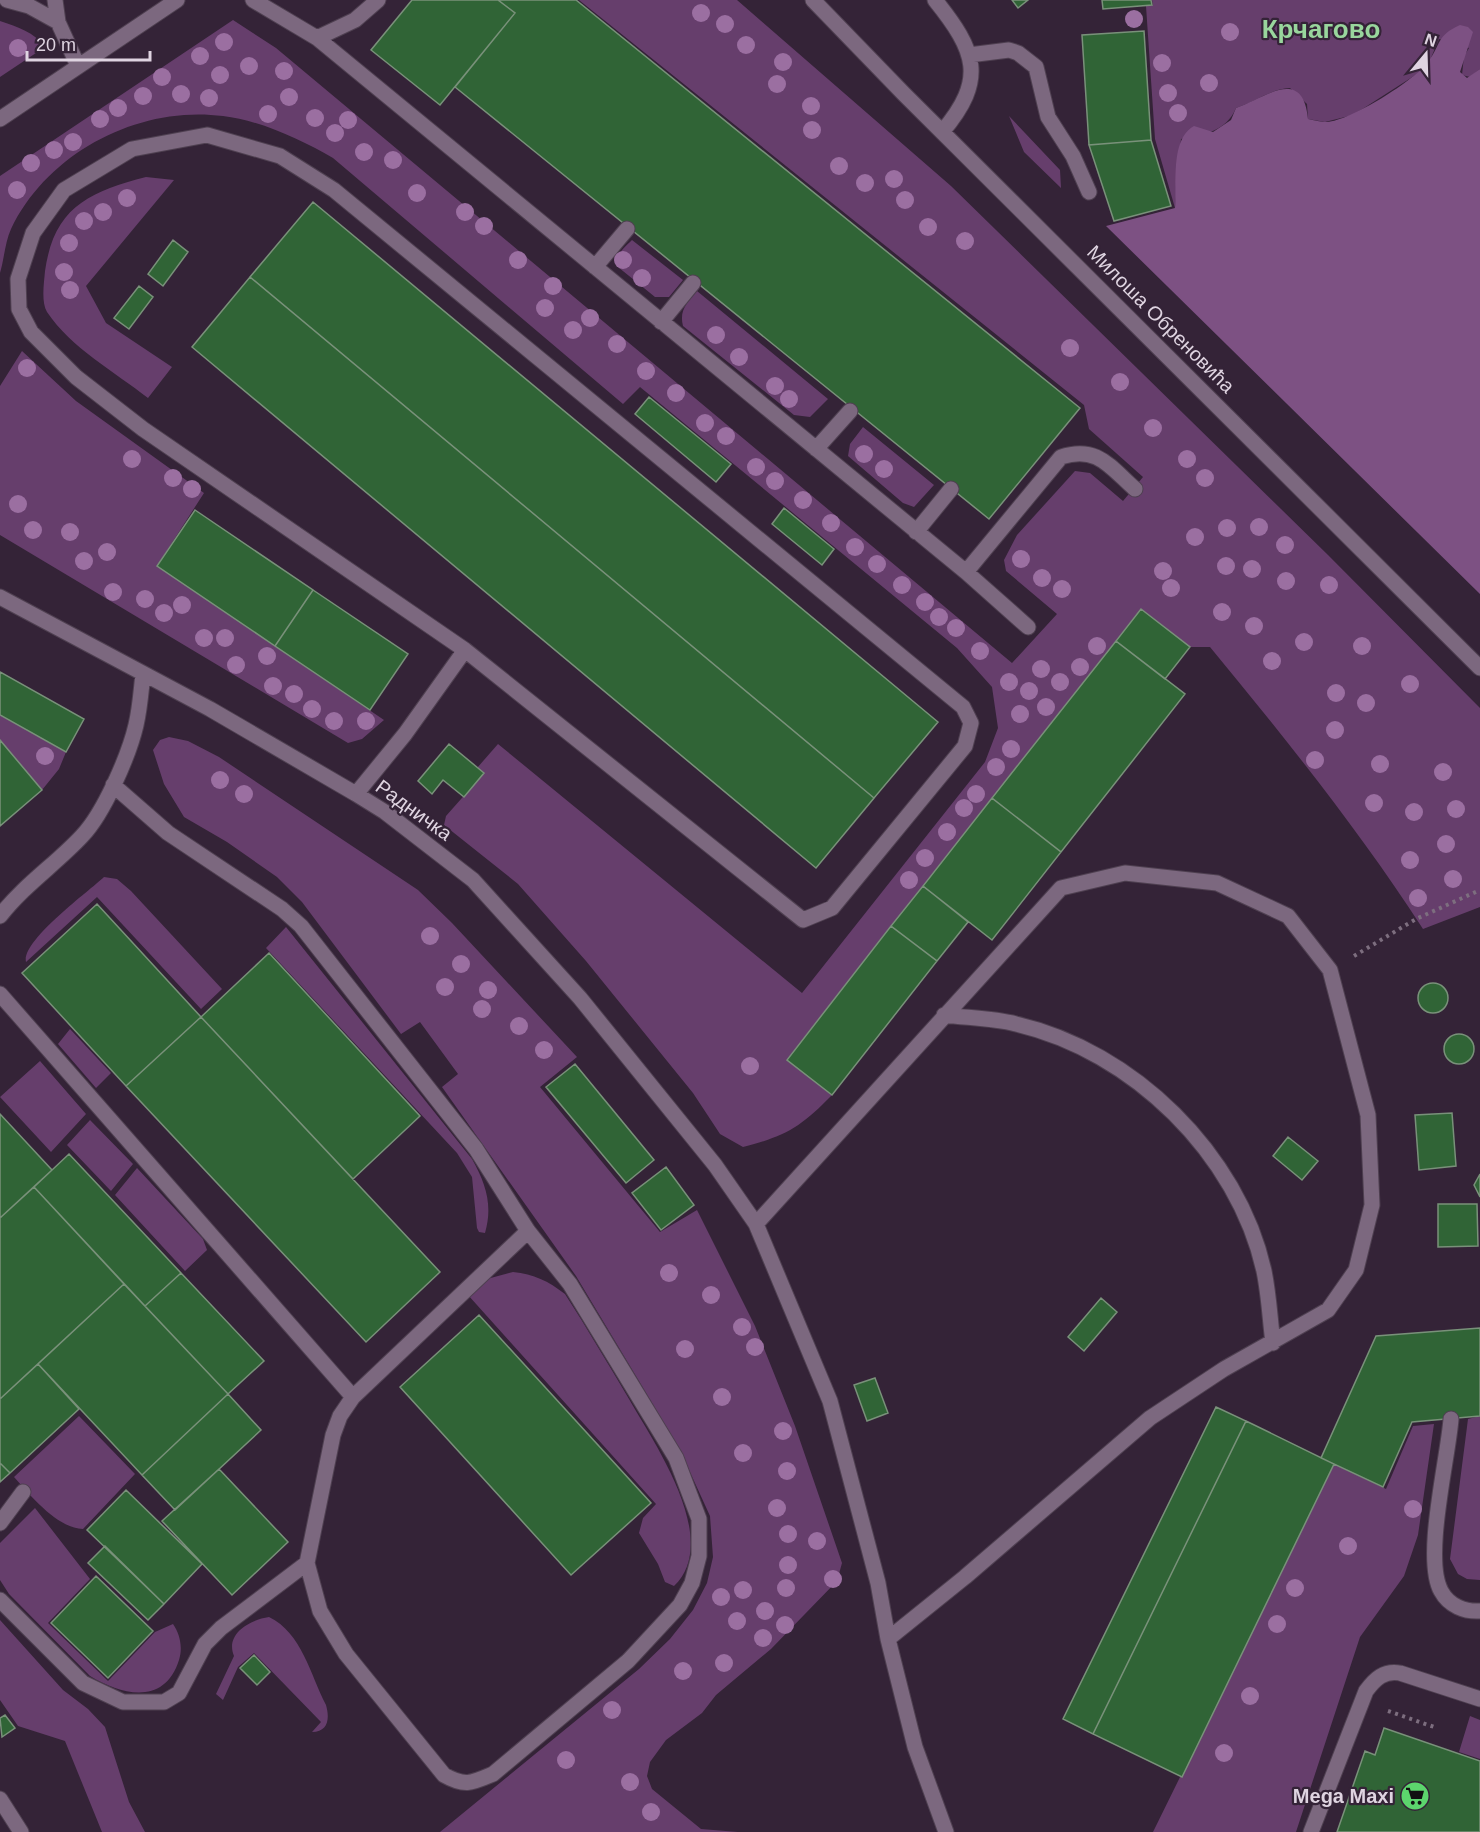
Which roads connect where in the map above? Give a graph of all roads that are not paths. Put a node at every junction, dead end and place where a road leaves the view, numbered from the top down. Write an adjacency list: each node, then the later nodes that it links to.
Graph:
1 (7, 0): 8 (street)
2 (55, 0): 8 (street)
3 (177, 0): 11 (street)
4 (253, 0): 9 (street)
5 (378, 0): 9 (street)
6 (813, 0): 13 (street, Милоша Обреновића)
7 (935, 0): 10 (street)
8 (58, 22): 11 (street)
9 (316, 38): 16 (street)
10 (969, 54): 13 (street); 14 (street)
11 (78, 66): 12 (street)
12 (0, 119)
13 (942, 132): 28 (street, Милоша Обреновића)
14 (1089, 192)
15 (627, 229): 16 (street)
16 (595, 267): 18 (street)
17 (693, 283): 18 (street)
18 (661, 322): 20 (street)
19 (850, 411): 20 (street)
20 (816, 449): 23 (street)
21 (951, 489): 23 (street)
22 (1135, 489): 24 (street)
23 (916, 532): 24 (street)
24 (966, 572): 26 (street)
25 (0, 597): 29 (street, Радничка)
26 (1028, 627)
27 (465, 650): 27 (street); 31 (street)
28 (1480, 668)
29 (143, 674): 30 (street); 31 (street, Радничка)
30 (113, 784): 32 (street); 36 (street)
31 (356, 794): 35 (street, Радничка)
32 (0, 916)
33 (0, 994): 38 (street)
34 (944, 1015): 35 (street); 37 (street); 37 (street)
35 (756, 1224): 45 (street, Радничка)
36 (528, 1231): 38 (street); 42 (street)
37 (1273, 1343): 45 (street)
38 (353, 1397): 42 (street)
39 (1451, 1419): 44 (street)
40 (24, 1492): 41 (street)
41 (0, 1523)
42 (307, 1563): 43 (street)
43 (0, 1600)
44 (1480, 1611)
45 (888, 1639): 49 (street, Радничка)
46 (1480, 1699): 50 (street)
47 (0, 1799): 48 (street)
48 (21, 1832)
49 (946, 1832)
50 (1311, 1832)

